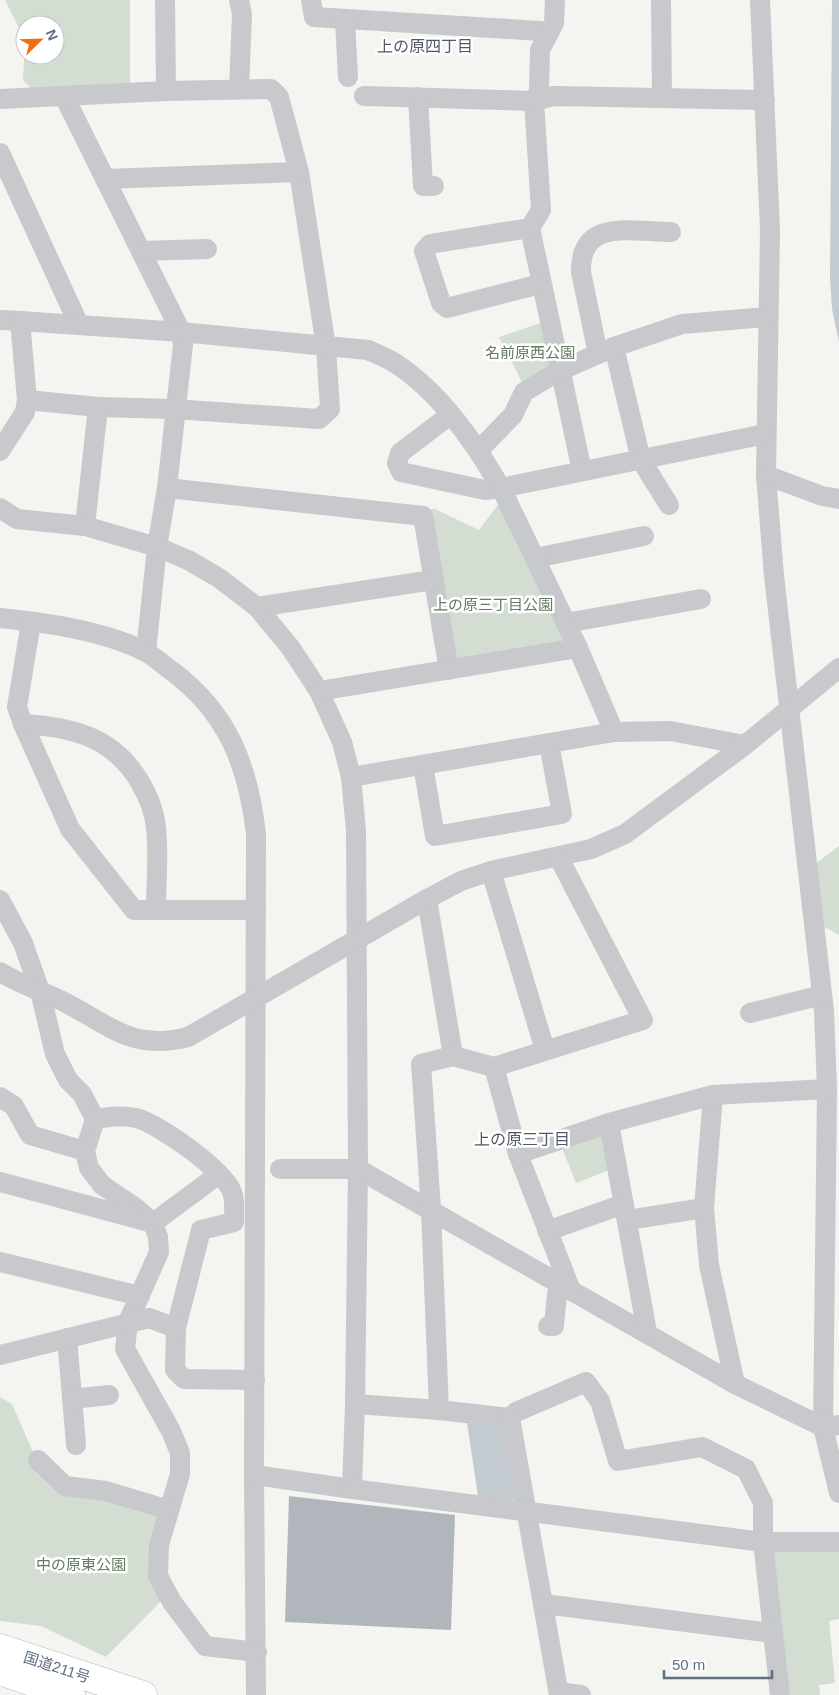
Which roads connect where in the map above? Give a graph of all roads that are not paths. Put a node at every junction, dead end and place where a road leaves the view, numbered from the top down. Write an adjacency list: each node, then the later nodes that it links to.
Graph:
1 (165, 0): 11 (street)
2 (239, 0): 10 (street)
3 (311, 0): 7 (street)
4 (555, 0): 8 (street)
5 (662, 0): 15 (street)
6 (760, 0): 17 (street)
7 (345, 20): 8 (street); 9 (street)
8 (548, 35): 18 (street)
9 (348, 77)
10 (240, 89): 11 (street); 20 (street)
11 (166, 91): 12 (street)
12 (64, 96): 16 (street); 21 (street)
13 (364, 96): 14 (street)
14 (418, 97): 18 (street); 22 (street)
15 (662, 98): 17 (street); 18 (street)
16 (0, 99)
17 (765, 100): 30 (street)
18 (534, 101): 23 (street)
19 (0, 153): 33 (street)
20 (299, 172): 21 (street); 35 (street)
21 (105, 179): 27 (street)
22 (424, 186)
23 (530, 228): 28 (street); 29 (street)
24 (419, 232): 28 (street)
25 (671, 232): 36 (street)
26 (206, 249): 27 (street)
27 (141, 251): 34 (street)
28 (424, 251): 29 (street)
29 (540, 284): 37 (street)
30 (768, 317): 36 (street); 42 (street)
31 (0, 320): 32 (street)
32 (20, 322): 33 (street); 38 (street)
33 (79, 325): 34 (street)
34 (180, 332): 35 (street); 40 (street)
35 (326, 347): 40 (street); 41 (street)
36 (606, 351): 37 (street); 45 (street)
37 (559, 371): 43 (street); 46 (street)
38 (27, 400): 39 (street); 44 (street)
39 (98, 407): 40 (street); 53 (street)
40 (174, 410): 48 (street)
41 (450, 415): 43 (street); 49 (street)
42 (766, 434): 45 (street); 47 (street)
43 (479, 450): 49 (street)
44 (0, 451)
45 (641, 460): 46 (street); 51 (street)
46 (582, 471): 49 (street)
47 (766, 475): 50 (street); 68 (street)
48 (168, 488): 55 (street); 57 (street)
49 (502, 488): 56 (street)
50 (839, 500)
51 (669, 505)
52 (0, 508): 53 (street)
53 (85, 526): 55 (street)
54 (644, 536): 56 (street)
55 (157, 547): 59 (street); 64 (street)
56 (535, 558): 62 (street)
57 (433, 580): 59 (street); 66 (street)
58 (701, 599): 62 (street)
59 (257, 607): 67 (street)
60 (0, 618): 61 (street)
61 (31, 622): 64 (street); 69 (street)
62 (566, 622): 63 (street)
63 (578, 648): 66 (street); 70 (street)
64 (146, 652): 80 (street)
65 (839, 668): 68 (street)
66 (448, 670): 67 (street)
67 (319, 690): 74 (street)
68 (789, 709): 72 (street); 85 (street)
69 (23, 724): 79 (street); 79 (street)
70 (614, 732): 71 (street); 72 (street)
71 (550, 743): 73 (street); 73 (street)
72 (745, 744): 75 (street)
73 (423, 765): 74 (street)
74 (350, 777): 81 (street)
75 (559, 858): 76 (street); 87 (street)
76 (491, 871): 77 (street); 87 (street)
77 (427, 899): 81 (street); 88 (street)
78 (0, 900): 83 (street)
79 (156, 909): 80 (street)
80 (256, 910): 84 (street)
81 (358, 939): 84 (street); 98 (street)
82 (0, 972): 83 (street)
83 (40, 991): 84 (street); 93 (street)
84 (256, 999): 115 (street)
85 (828, 1005): 86 (street); 90 (street)
86 (750, 1013)
87 (545, 1050): 89 (street)
88 (453, 1056): 89 (street); 102 (street)
89 (494, 1067): 96 (street)
90 (827, 1089): 91 (street); 122 (street)
91 (713, 1095): 94 (street); 101 (street)
92 (0, 1098): 95 (street)
93 (95, 1119): 95 (street); 99 (street)
94 (609, 1123): 96 (street); 103 (street)
95 (85, 1151): 104 (street)
96 (518, 1154): 105 (street)
97 (280, 1169): 98 (street)
98 (358, 1169): 102 (street); 119 (street)
99 (219, 1174): 104 (street); 111 (street)
100 (0, 1182): 104 (street)
101 (704, 1208): 103 (street); 116 (street)
102 (431, 1209): 107 (street); 120 (street)
103 (626, 1212): 105 (street); 112 (street)
104 (153, 1223): 108 (street)
105 (547, 1230): 107 (street)
106 (0, 1262): 108 (street)
107 (570, 1288): 110 (street); 112 (street)
108 (140, 1296): 109 (street)
109 (128, 1322): 111 (street); 113 (street); 128 (street)
110 (548, 1326)
111 (176, 1328): 115 (street)
112 (647, 1332): 116 (street)
113 (67, 1338): 114 (street); 118 (street)
114 (0, 1355)
115 (255, 1380): 125 (street)
116 (735, 1384): 122 (street)
117 (109, 1395): 118 (street)
118 (72, 1399): 123 (street)
119 (355, 1404): 120 (street); 126 (street)
120 (439, 1410): 121 (street)
121 (510, 1418): 129 (street); 130 (street)
122 (831, 1426): 127 (street)
123 (76, 1445)
124 (38, 1460): 128 (street)
125 (254, 1475): 126 (street); 135 (street)
126 (352, 1489): 129 (street)
127 (839, 1493)
128 (169, 1510): 135 (street)
129 (528, 1512): 130 (street); 132 (street)
130 (763, 1542): 131 (street); 133 (street)
131 (839, 1542)
132 (544, 1604): 133 (street); 137 (street)
133 (772, 1633): 142 (street)
134 (0, 1648): 139 (highway, 国道211号)
135 (257, 1652): 140 (street)
136 (0, 1671): 138 (highway, 国道211号)
137 (559, 1693): 141 (street)
138 (71, 1695)
139 (143, 1695)
140 (256, 1695)
141 (581, 1695)
142 (780, 1695)

